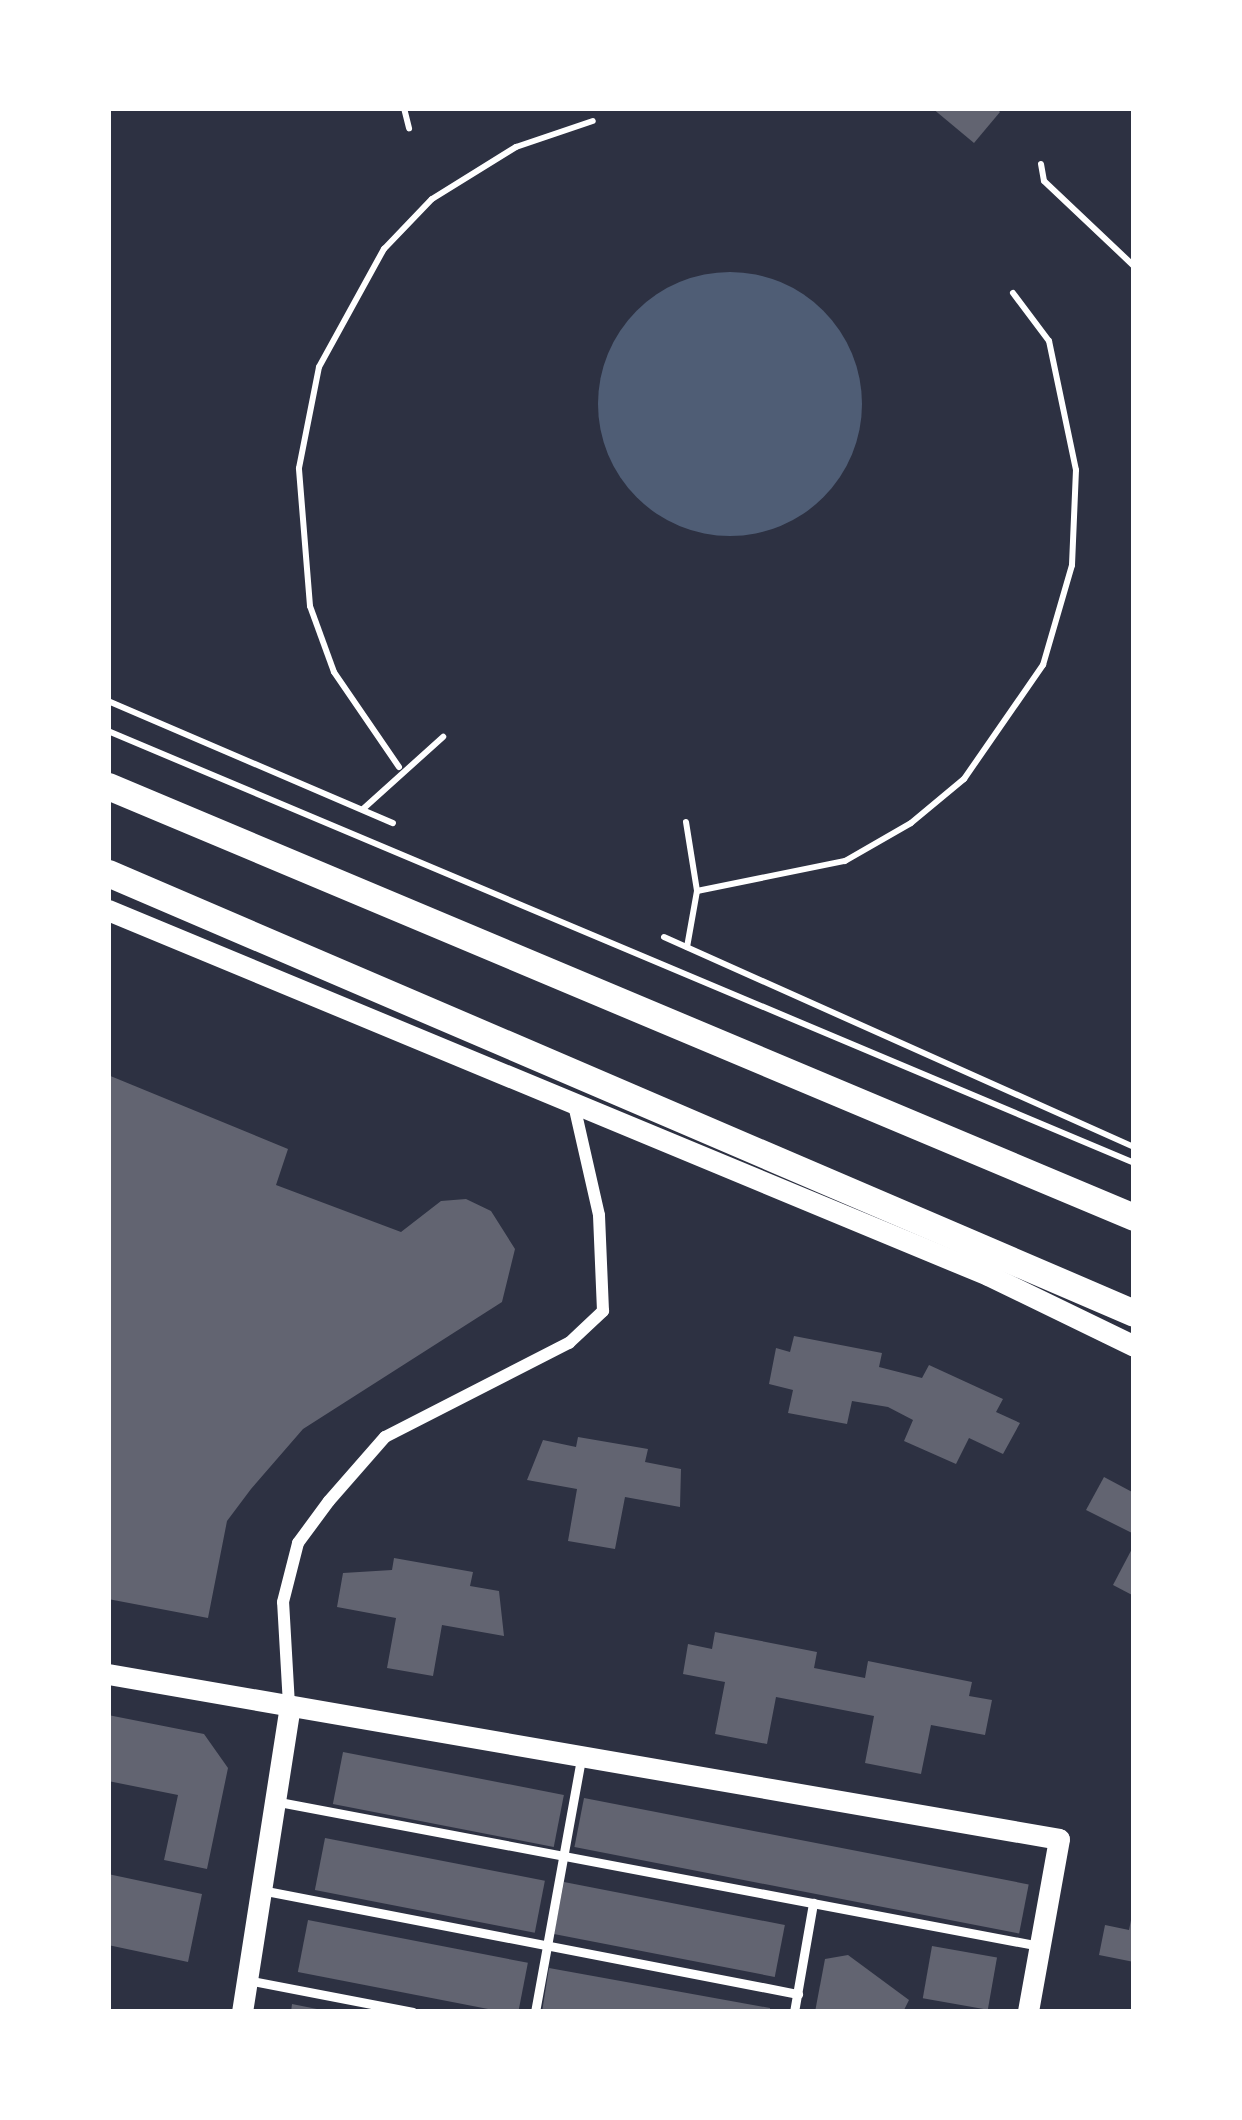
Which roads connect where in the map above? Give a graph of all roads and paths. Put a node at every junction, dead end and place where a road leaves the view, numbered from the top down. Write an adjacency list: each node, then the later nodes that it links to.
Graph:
1 (404, 108): 3 (path)
2 (593, 121): 10 (path)
3 (409, 128)
4 (1041, 164): 5 (path)
5 (1134, 266)
6 (1013, 293): 16 (path)
7 (108, 701): 12 (path)
8 (108, 731): 23 (path)
9 (443, 737): 10 (path)
10 (398, 767): 12 (path)
11 (108, 786): 24 (main road)
12 (363, 809): 14 (path)
13 (686, 822): 16 (path)
14 (393, 823)
15 (108, 873): 20 (main road)
16 (697, 891): 19 (path)
17 (108, 910): 21 (street)
18 (664, 937): 19 (path)
19 (687, 947): 22 (path)
20 (568, 1062): 21 (street); 25 (main road)
21 (574, 1104): 26 (street); 28 (street)
22 (1134, 1147)
23 (1134, 1163)
24 (1134, 1216)
25 (1134, 1312)
26 (1134, 1346)
27 (108, 1673): 28 (street)
28 (290, 1706): 29 (street); 30 (street)
29 (580, 1760): 31 (lane); 35 (street)
30 (278, 1801): 31 (lane); 32 (street)
31 (563, 1855): 33 (lane); 34 (lane)
32 (266, 1891): 34 (lane); 36 (street)
33 (813, 1903): 35 (lane); 37 (lane)
34 (547, 1946): 37 (lane); 40 (lane)
35 (1040, 1946): 42 (street)
36 (247, 1980): 38 (street); 39 (lane)
37 (797, 1994): 41 (lane)
38 (242, 2012)
39 (413, 2012)
40 (535, 2012)
41 (794, 2012)
42 (1028, 2012)

